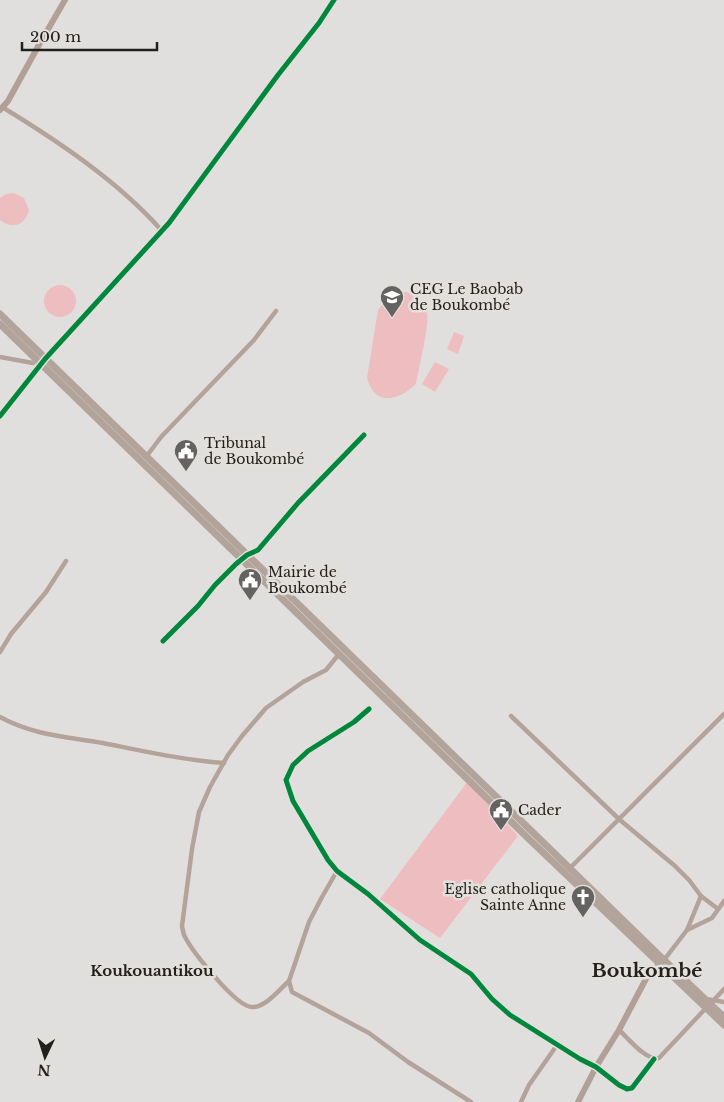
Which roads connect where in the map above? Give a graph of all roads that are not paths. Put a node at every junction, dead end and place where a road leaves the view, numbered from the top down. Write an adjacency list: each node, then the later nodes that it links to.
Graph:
1 (65, 0): 3 (main road)
2 (334, 0): 4 (street)
3 (1, 108): 4 (street)
4 (162, 231): 9 (street)
5 (276, 312): 12 (street)
6 (0, 314): 9 (main road)
7 (0, 324): 9 (main road)
8 (0, 357): 9 (street)
9 (40, 362): 10 (street); 12 (main road); 13 (main road)
10 (0, 416)
11 (364, 435): 13 (street)
12 (146, 457): 13 (main road)
13 (245, 557): 15 (street); 16 (main road)
14 (66, 561): 17 (street)
15 (163, 641)
16 (332, 642): 18 (main road); 25 (main road)
17 (0, 652)
18 (339, 654): 23 (street); 31 (main road)
19 (369, 710): 26 (street)
20 (724, 714): 24 (street)
21 (511, 716): 24 (street)
22 (0, 717): 23 (street)
23 (224, 763): 32 (street)
24 (620, 820): 25 (street); 27 (street)
25 (570, 868): 31 (main road)
26 (337, 871): 32 (street); 39 (street)
27 (701, 896): 29 (street); 30 (street)
28 (724, 901): 29 (street)
29 (718, 909): 30 (street)
30 (687, 930): 31 (street)
31 (661, 962): 35 (main road); 35 (main road); 38 (main road)
32 (290, 981): 42 (street)
33 (724, 989): 35 (street)
34 (724, 1002): 35 (street)
35 (710, 1004): 36 (main road); 37 (main road); 40 (street)
36 (724, 1017)
37 (724, 1025)
38 (620, 1030): 40 (street); 41 (main road)
39 (557, 1045): 41 (street); 43 (street)
40 (654, 1059): 41 (street)
41 (596, 1067): 44 (main road)
42 (471, 1102)
43 (521, 1102)
44 (578, 1102)

